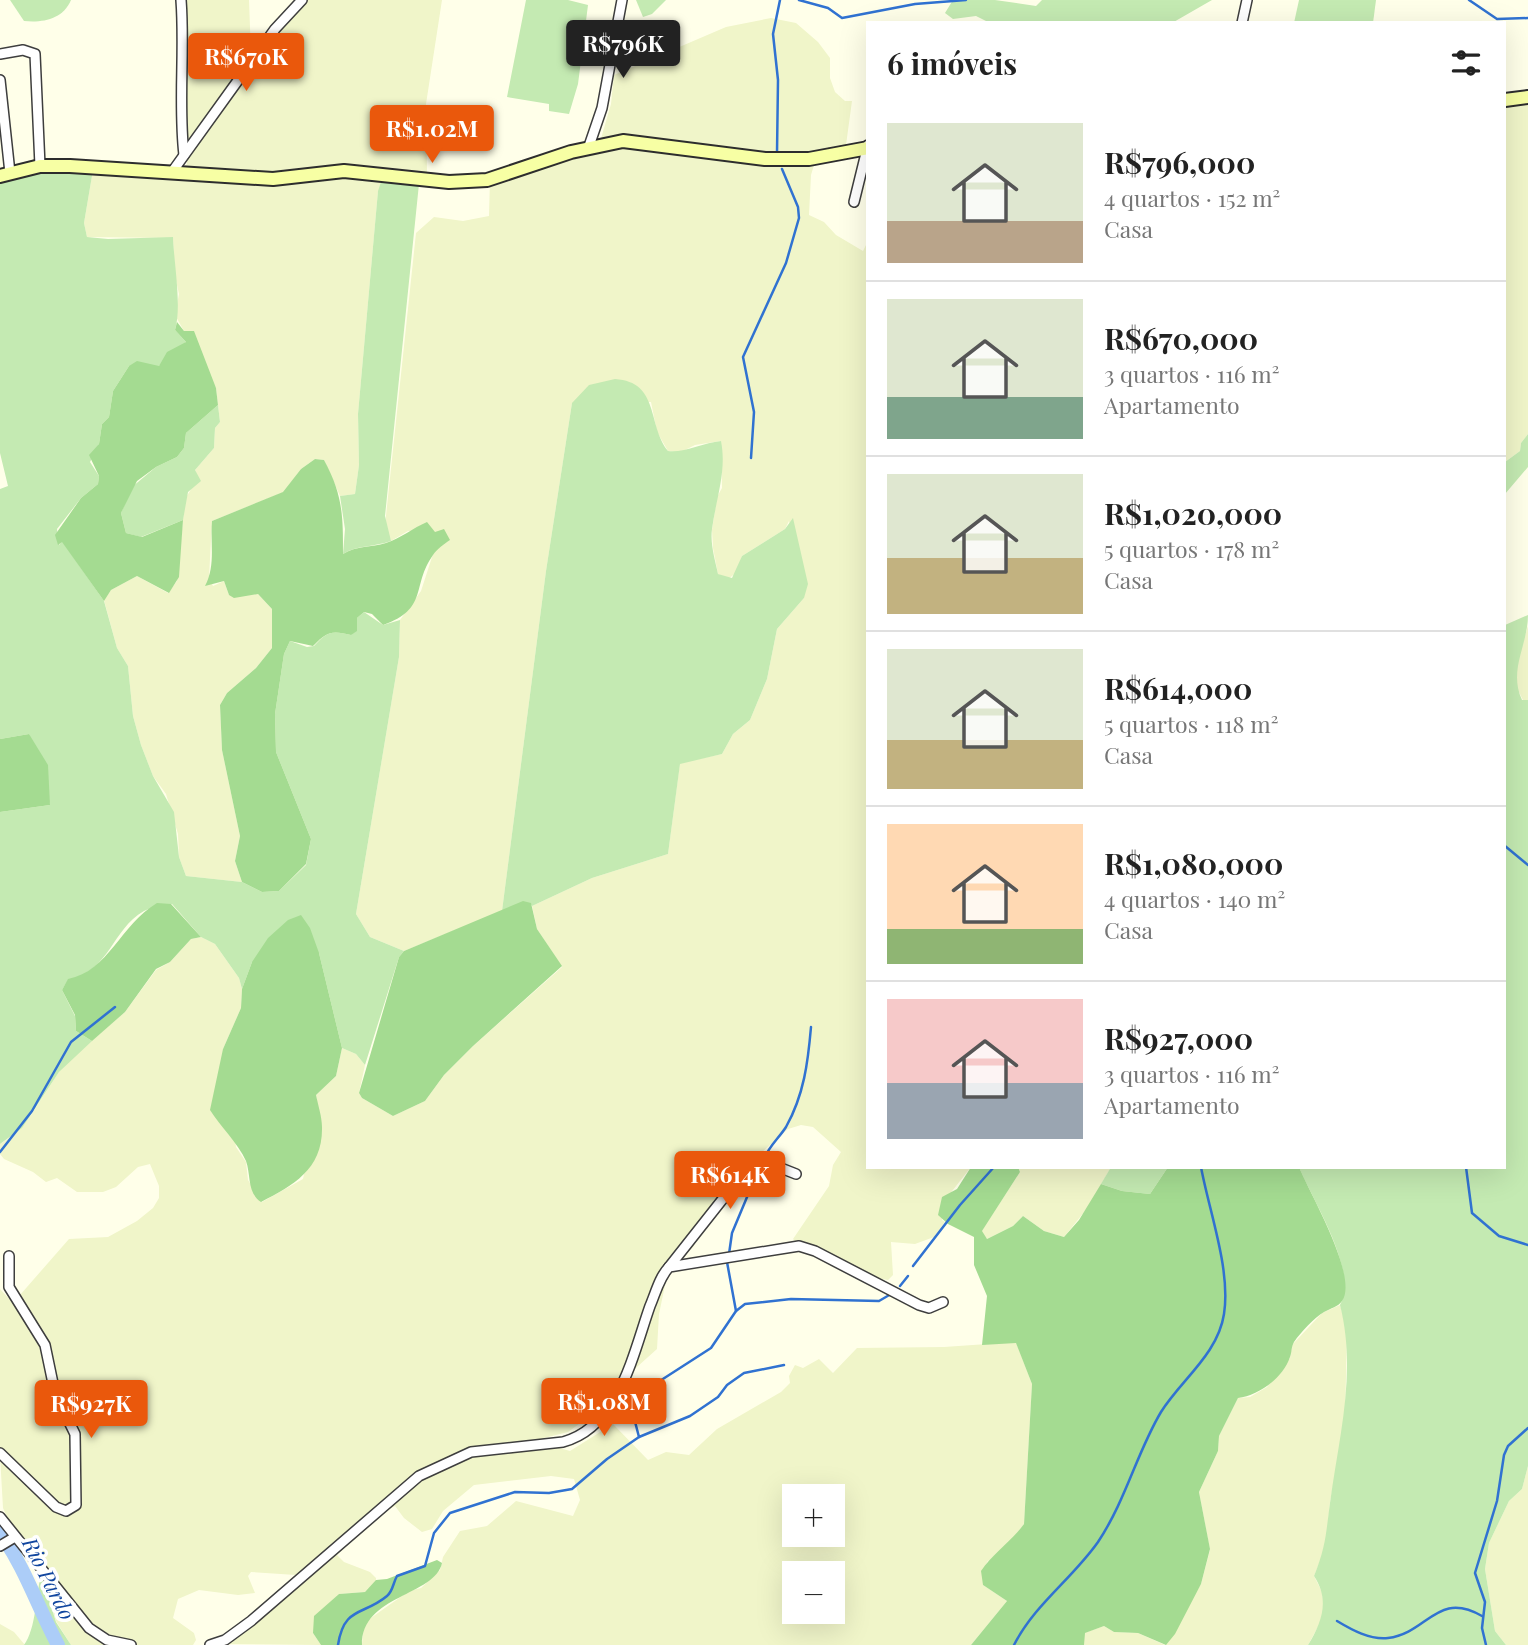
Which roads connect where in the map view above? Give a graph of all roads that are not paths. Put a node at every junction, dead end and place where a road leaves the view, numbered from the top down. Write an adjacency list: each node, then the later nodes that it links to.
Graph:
1 (181, 0): 12 (street)
2 (302, 0): 12 (street)
3 (622, 0): 11 (street)
4 (1247, 0): 5 (street)
5 (1242, 21)
6 (0, 54): 14 (street)
7 (0, 80): 16 (street)
8 (1528, 97): 9 (street)
9 (1506, 100)
10 (866, 147): 11 (street)
11 (588, 149): 15 (street)
12 (184, 155): 15 (street)
13 (866, 155): 17 (street)
14 (40, 166): 15 (street); 16 (street)
15 (172, 172)
16 (5, 174)
17 (854, 202)
18 (796, 1174): 20 (street)
19 (9, 1256): 22 (street)
20 (669, 1267): 21 (street); 26 (street)
21 (943, 1303)
22 (0, 1452)
23 (0, 1517): 24 (street)
24 (7, 1541): 25 (street)
25 (131, 1645)
26 (210, 1645)

